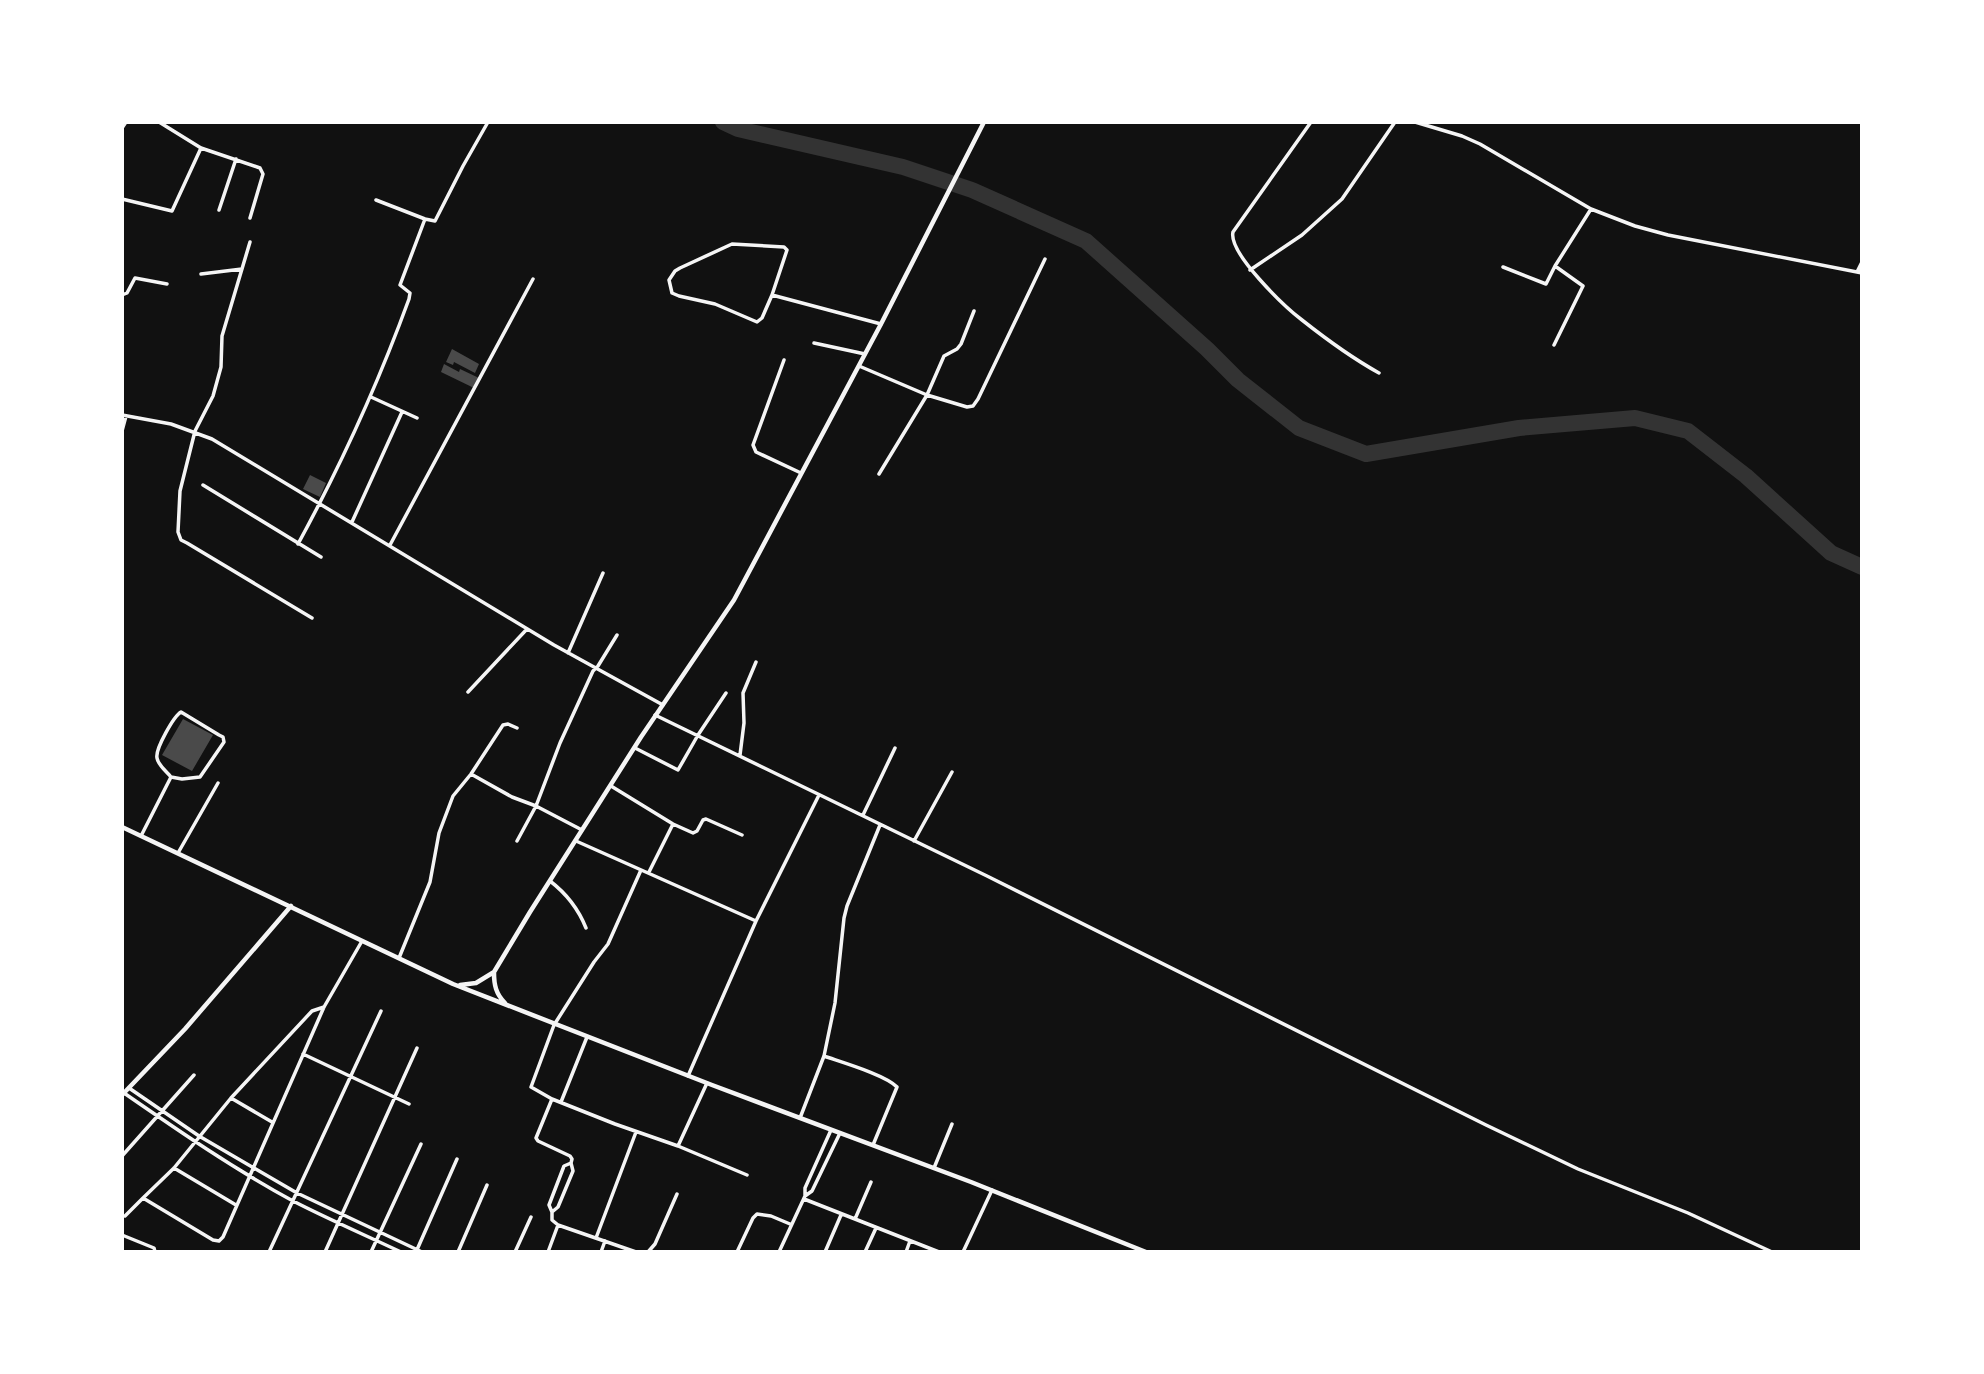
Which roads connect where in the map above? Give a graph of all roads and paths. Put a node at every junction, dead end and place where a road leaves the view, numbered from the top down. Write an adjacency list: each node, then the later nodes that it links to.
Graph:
1 (126, 122): 8 (street)
2 (159, 122): 9 (street)
3 (488, 122): 16 (street)
4 (984, 122): 31 (street)
5 (1311, 122): 23 (street)
6 (1395, 122): 23 (street)
7 (1415, 122): 13 (street)
8 (122, 128)
9 (201, 148): 10 (street); 11 (street)
10 (236, 159): 14 (street); 15 (street)
11 (122, 199)
12 (376, 200): 16 (street)
13 (1591, 209): 20 (street); 24 (street)
14 (219, 211)
15 (250, 218)
16 (425, 219): 39 (street)
17 (250, 242): 22 (street)
18 (1045, 259): 38 (street)
19 (1861, 262): 24 (street)
20 (1555, 266): 21 (street); 33 (street)
21 (1503, 267)
22 (242, 269): 25 (street); 44 (street)
23 (1250, 270): 37 (street)
24 (1859, 273)
25 (201, 274)
26 (533, 279): 51 (street)
27 (167, 284): 28 (street)
28 (122, 295)
29 (772, 295): 29 (street); 31 (street)
30 (974, 311): 38 (street)
31 (881, 324): 34 (street)
32 (814, 343): 34 (street)
33 (1554, 345)
34 (865, 354): 36 (street)
35 (783, 360): 45 (street)
36 (859, 365): 38 (street); 45 (street)
37 (1378, 373)
38 (927, 395): 46 (street)
39 (371, 397): 40 (street); 48 (street)
40 (402, 412): 42 (street); 49 (street)
41 (124, 415): 43 (street); 44 (street)
42 (417, 418)
43 (122, 431)
44 (195, 431): 48 (street); 54 (street)
45 (802, 473): 62 (street)
46 (879, 474)
47 (203, 485): 50 (street)
48 (320, 503): 49 (street); 50 (street)
49 (352, 522): 51 (street)
50 (298, 544): 52 (street)
51 (390, 545): 55 (street)
52 (321, 557)
53 (603, 573): 57 (street)
54 (312, 618)
55 (527, 629): 57 (street); 60 (street)
56 (617, 635): 59 (street)
57 (568, 653): 59 (street)
58 (756, 662): 68 (street)
59 (595, 669): 62 (street); 75 (street)
60 (468, 692)
61 (726, 692): 65 (street)
62 (663, 705): 63 (street)
63 (656, 715): 65 (street); 66 (street)
64 (517, 728): 70 (street)
65 (698, 735): 66 (street); 68 (street)
66 (634, 747): 73 (street)
67 (895, 748): 76 (street)
68 (740, 755): 74 (street)
69 (952, 772): 85 (street)
70 (471, 774): 75 (street); 94 (street)
71 (171, 777): 71 (street); 82 (street)
72 (218, 783): 86 (street)
73 (611, 786): 77 (street); 80 (street)
74 (819, 795): 76 (street); 91 (street)
75 (536, 806): 80 (street); 83 (street)
76 (863, 816): 78 (street)
77 (673, 824): 81 (street); 88 (street)
78 (880, 824): 85 (street); 104 (street)
79 (122, 827): 82 (street)
80 (583, 830): 84 (street)
81 (742, 835)
82 (141, 836): 86 (street)
83 (517, 841)
84 (576, 841): 87 (street); 89 (street)
85 (914, 841): 184 (street)
86 (178, 853): 90 (street)
87 (641, 870): 88 (street); 100 (street)
88 (648, 873): 91 (street)
89 (550, 881): 92 (street); 95 (street)
90 (291, 906): 93 (street); 109 (street)
91 (756, 920): 106 (street)
92 (586, 928)
93 (362, 941): 94 (street); 97 (street)
94 (399, 958): 96 (street)
95 (494, 972): 96 (street); 98 (street)
96 (453, 985): 98 (street)
97 (324, 1007): 103 (street); 112 (street)
98 (511, 1008): 100 (street)
99 (381, 1010): 107 (street)
100 (554, 1024): 101 (street); 113 (street)
101 (587, 1037): 106 (street); 114 (street)
102 (417, 1048): 111 (street)
103 (303, 1054): 107 (street); 119 (street)
104 (824, 1056): 118 (street); 127 (street)
105 (194, 1075): 116 (street)
106 (688, 1076): 108 (street)
107 (350, 1077): 111 (street); 140 (street)
108 (707, 1083): 118 (street); 128 (street)
109 (129, 1088): 110 (street); 116 (street)
110 (123, 1094): 117 (street)
111 (394, 1097): 115 (street); 147 (street)
112 (232, 1098): 119 (street); 124 (street)
113 (552, 1098): 114 (street); 131 (street)
114 (561, 1101): 122 (street)
115 (409, 1104)
116 (162, 1111): 117 (street); 124 (street)
117 (158, 1116): 125 (street); 129 (street)
118 (800, 1118): 121 (street)
119 (273, 1123): 133 (street)
120 (952, 1125): 134 (street)
121 (832, 1130): 123 (street); 142 (street)
122 (636, 1132): 128 (street); 158 (street)
123 (840, 1133): 127 (street); 142 (street)
124 (200, 1136): 125 (street); 133 (street)
125 (195, 1142): 132 (street); 135 (street)
126 (421, 1144): 156 (street)
127 (873, 1145): 134 (street)
128 (678, 1146): 136 (street)
129 (122, 1156)
130 (457, 1159): 168 (street)
131 (571, 1163): 146 (street); 146 (street)
132 (174, 1168): 143 (street); 145 (street)
133 (253, 1168): 135 (street); 140 (street)
134 (934, 1168): 139 (street)
135 (248, 1175): 144 (street); 145 (street)
136 (747, 1175)
137 (871, 1182): 151 (street)
138 (487, 1185): 169 (street)
139 (992, 1190): 162 (street); 181 (street)
140 (297, 1193): 144 (street); 147 (street)
141 (677, 1194): 174 (street)
142 (804, 1197): 148 (street); 153 (street)
143 (143, 1198): 145 (street); 149 (street)
144 (293, 1201): 152 (street); 164 (street)
145 (236, 1205)
146 (552, 1212): 154 (street)
147 (341, 1214): 152 (street); 156 (street)
148 (841, 1214): 151 (street); 177 (street)
149 (125, 1216)
150 (531, 1217): 170 (street)
151 (854, 1219): 155 (street)
152 (337, 1223): 159 (street); 165 (street)
153 (791, 1224): 175 (street); 176 (street)
154 (558, 1225): 158 (street); 171 (street)
155 (876, 1227): 161 (street); 178 (street)
156 (380, 1232): 159 (street); 168 (street)
157 (122, 1236): 163 (street)
158 (596, 1238): 160 (street)
159 (376, 1240): 166 (street); 167 (street)
160 (605, 1241): 172 (street); 173 (street)
161 (910, 1241): 179 (street); 180 (street)
162 (1128, 1244): 182 (street); 183 (street)
163 (155, 1251)
164 (269, 1251)
165 (325, 1251)
166 (371, 1251)
167 (401, 1251)
168 (419, 1251)
169 (458, 1251)
170 (515, 1251)
171 (548, 1251)
172 (601, 1251)
173 (636, 1251)
174 (648, 1251)
175 (737, 1251)
176 (779, 1251)
177 (825, 1251)
178 (865, 1251)
179 (906, 1251)
180 (939, 1251)
181 (963, 1251)
182 (1124, 1251)
183 (1146, 1251)
184 (1772, 1251)

